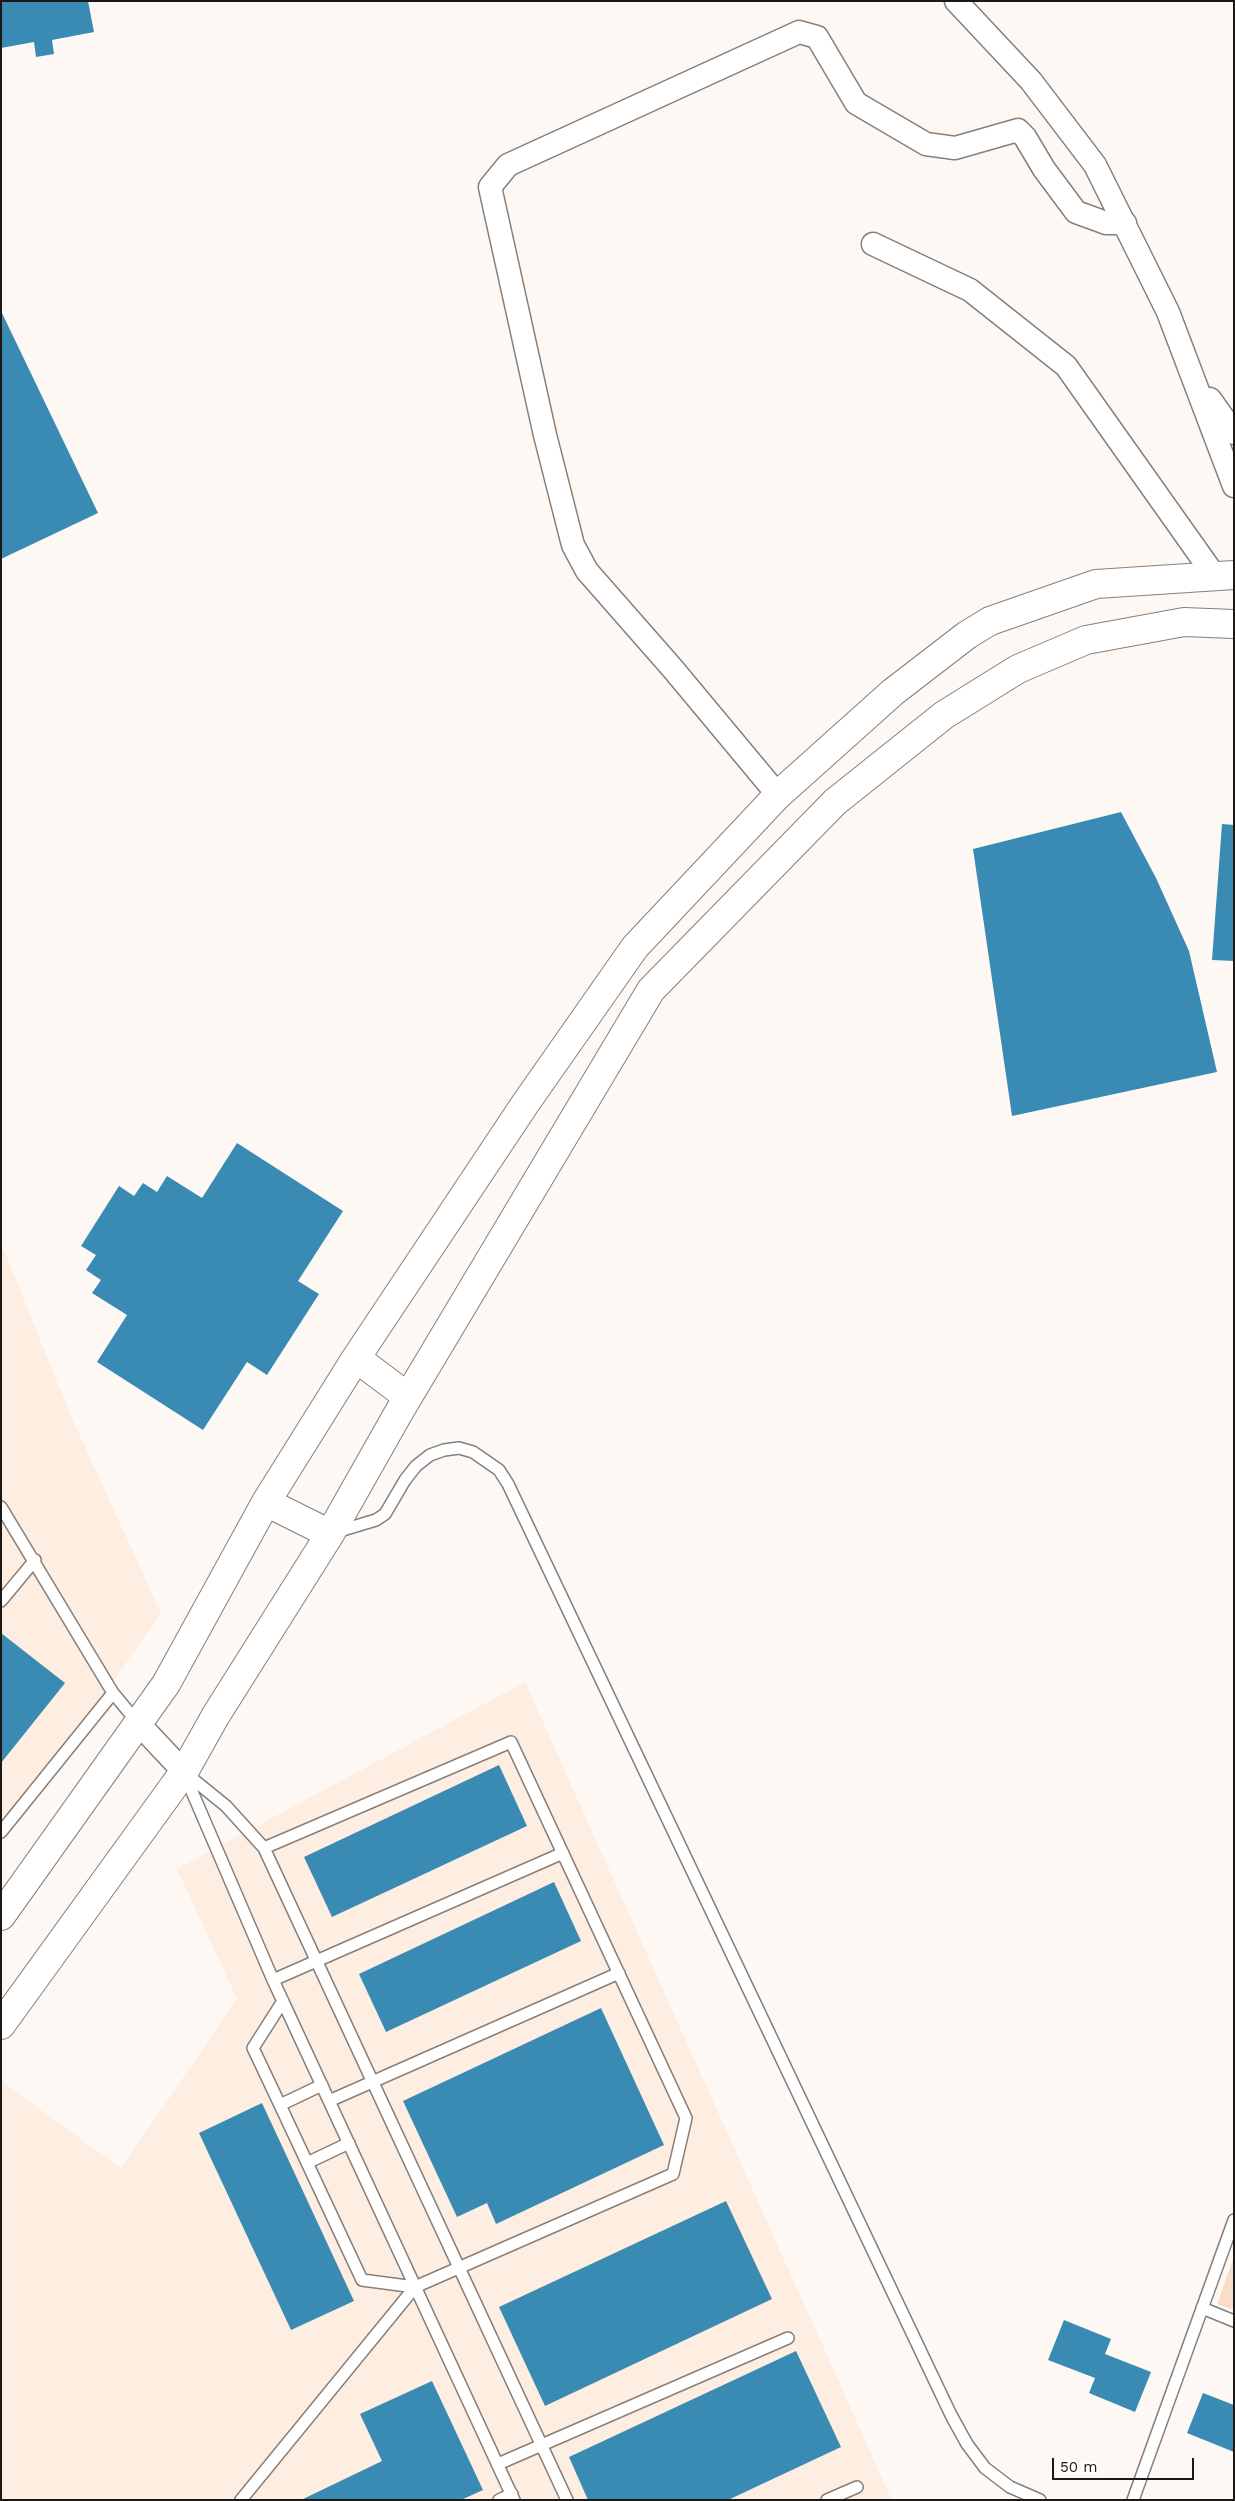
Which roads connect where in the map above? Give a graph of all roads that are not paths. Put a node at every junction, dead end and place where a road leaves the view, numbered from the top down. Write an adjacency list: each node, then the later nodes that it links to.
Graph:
1 (956, 1): 2 (street)
2 (1125, 223): 4 (street); 9 (street)
3 (873, 244): 7 (street)
4 (1190, 371): 5 (street); 6 (street)
5 (1234, 433)
6 (1234, 486)
7 (1224, 575): 9 (main road)
8 (1234, 624): 11 (main road)
9 (778, 795): 10 (main road)
10 (356, 1358): 11 (main road); 12 (main road)
11 (408, 1397): 14 (main road)
12 (266, 1502): 14 (main road); 18 (main road)
13 (1, 1507): 15 (lane)
14 (330, 1534): 19 (main road); 49 (lane)
15 (35, 1560): 16 (lane); 17 (lane)
16 (1, 1601)
17 (113, 1693): 18 (lane); 20 (lane)
18 (139, 1724): 19 (street); 23 (main road)
19 (184, 1772): 21 (lane); 26 (lane); 28 (main road)
20 (1, 1832)
21 (264, 1848): 22 (lane); 24 (lane)
22 (563, 1853): 24 (lane); 25 (lane)
23 (1, 1916)
24 (316, 1960): 26 (lane); 29 (lane)
25 (619, 1973): 29 (lane); 36 (lane)
26 (273, 1980): 27 (lane)
27 (283, 2001): 30 (lane); 32 (lane)
28 (1, 2024)
29 (372, 2080): 31 (lane); 36 (lane)
30 (322, 2085): 31 (lane); 32 (lane)
31 (329, 2101): 33 (lane)
32 (280, 2105): 34 (lane)
33 (349, 2143): 34 (lane); 37 (lane)
34 (307, 2163): 37 (lane)
35 (1234, 2220): 38 (lane)
36 (458, 2266): 37 (lane); 41 (lane)
37 (415, 2286): 42 (lane); 45 (lane)
38 (1202, 2308): 39 (lane); 50 (lane)
39 (1234, 2321)
40 (788, 2338): 41 (lane)
41 (541, 2444): 42 (lane); 47 (lane)
42 (498, 2464): 44 (lane)
43 (857, 2487): 48 (lane)
44 (513, 2497): 46 (lane)
45 (241, 2500)
46 (500, 2500)
47 (567, 2500)
48 (827, 2500)
49 (1040, 2500)
50 (1133, 2500)

